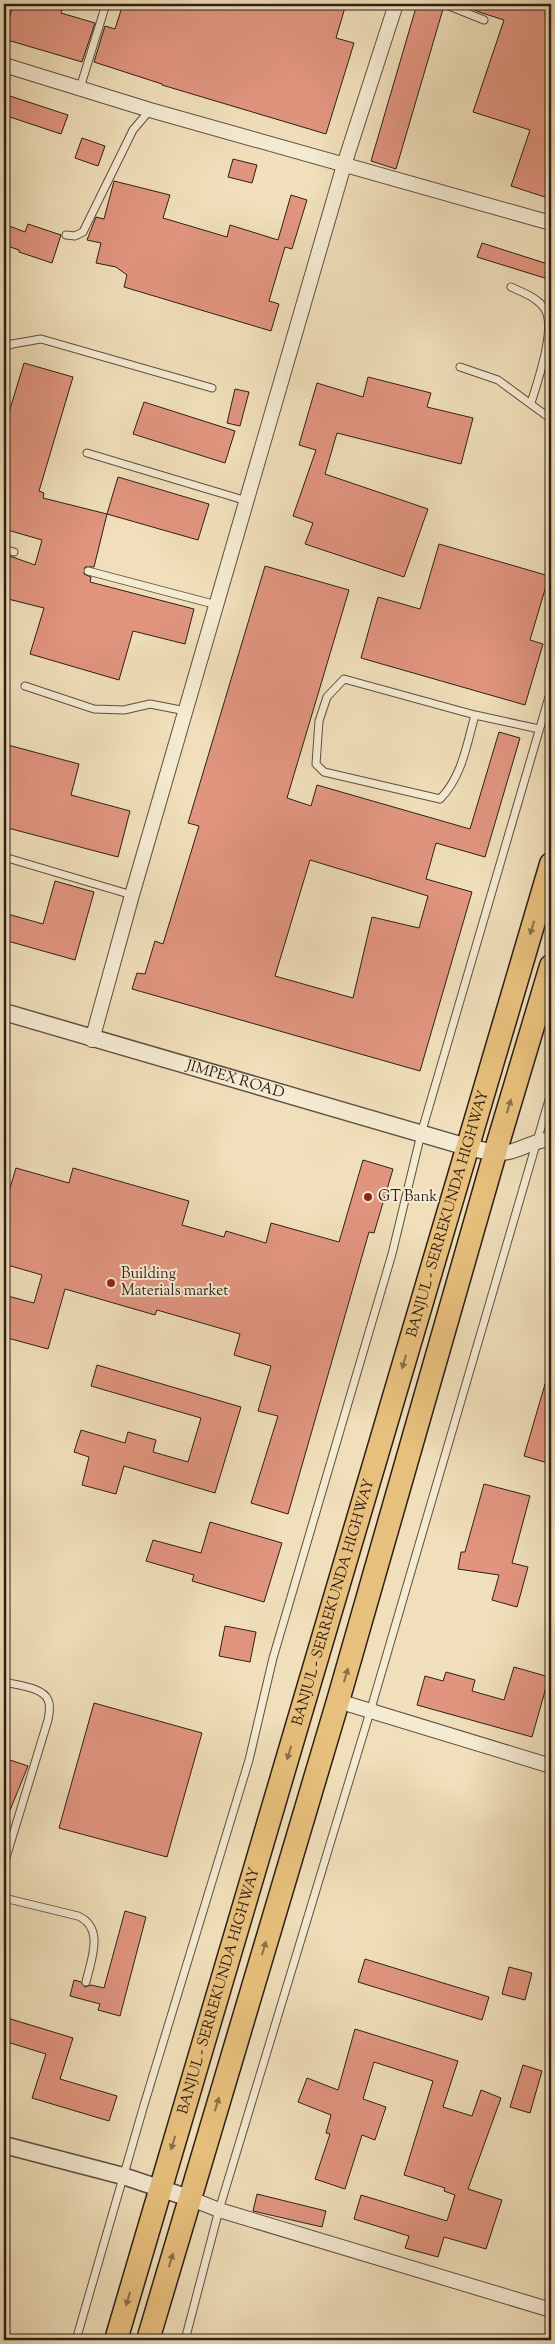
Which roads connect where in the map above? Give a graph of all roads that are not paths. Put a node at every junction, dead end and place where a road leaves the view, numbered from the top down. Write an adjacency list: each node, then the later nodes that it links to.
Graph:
1 (106, 4): 6 (lane)
2 (396, 4): 8 (street)
3 (444, 4): 4 (lane)
4 (484, 20)
5 (4, 65): 6 (street)
6 (80, 88): 7 (street)
7 (150, 110): 8 (street); 10 (lane)
8 (344, 165): 9 (street); 18 (street)
9 (551, 223)
10 (66, 235)
11 (511, 287): 15 (lane)
12 (4, 348): 14 (lane)
13 (460, 367): 15 (lane)
14 (212, 388)
15 (531, 403): 16 (lane)
16 (551, 419)
17 (87, 453): 18 (lane)
18 (247, 501): 22 (street)
19 (4, 549): 20 (lane)
20 (14, 552)
21 (88, 571): 22 (lane)
22 (218, 605): 25 (street)
23 (25, 686): 25 (lane)
24 (551, 690): 27 (lane)
25 (187, 711): 30 (street)
26 (475, 716): 26 (lane); 27 (lane)
27 (539, 728): 35 (lane)
28 (4, 857): 30 (lane)
29 (551, 864): 38 (highway, BANJUL - SERREKUNDA HIGHWAY, one-way to 38)
30 (132, 895): 33 (street)
31 (551, 966): 39 (highway, BANJUL - SERREKUNDA HIGHWAY, one-way to 31)
32 (4, 1012): 33 (street, JIMPEX ROAD)
33 (92, 1040): 35 (street, JIMPEX ROAD)
34 (551, 1093): 37 (lane)
35 (421, 1134): 38 (street, JIMPEX ROAD); 48 (lane)
36 (551, 1139): 37 (street)
37 (535, 1142): 39 (street); 42 (lane)
38 (467, 1147): 39 (street, JIMPEX ROAD); 49 (highway, BANJUL - SERREKUNDA HIGHWAY, one-way to 49)
39 (495, 1153): 41 (highway, BANJUL - SERREKUNDA HIGHWAY, one-way to 39)
40 (4, 1682): 44 (lane)
41 (338, 1701): 42 (street); 50 (highway, BANJUL - SERREKUNDA HIGHWAY, one-way to 41)
42 (370, 1712): 43 (street); 51 (lane)
43 (551, 1766)
44 (4, 1864)
45 (4, 1898): 46 (lane)
46 (86, 1982)
47 (4, 2145): 48 (street)
48 (124, 2176): 49 (street); 53 (lane)
49 (159, 2189): 50 (street); 54 (highway, BANJUL - SERREKUNDA HIGHWAY, one-way to 54)
50 (189, 2198): 51 (street); 55 (highway, BANJUL - SERREKUNDA HIGHWAY, one-way to 50)
51 (219, 2210): 52 (street); 56 (lane)
52 (551, 2310)
53 (76, 2340)
54 (116, 2340)
55 (148, 2340)
56 (184, 2340)

